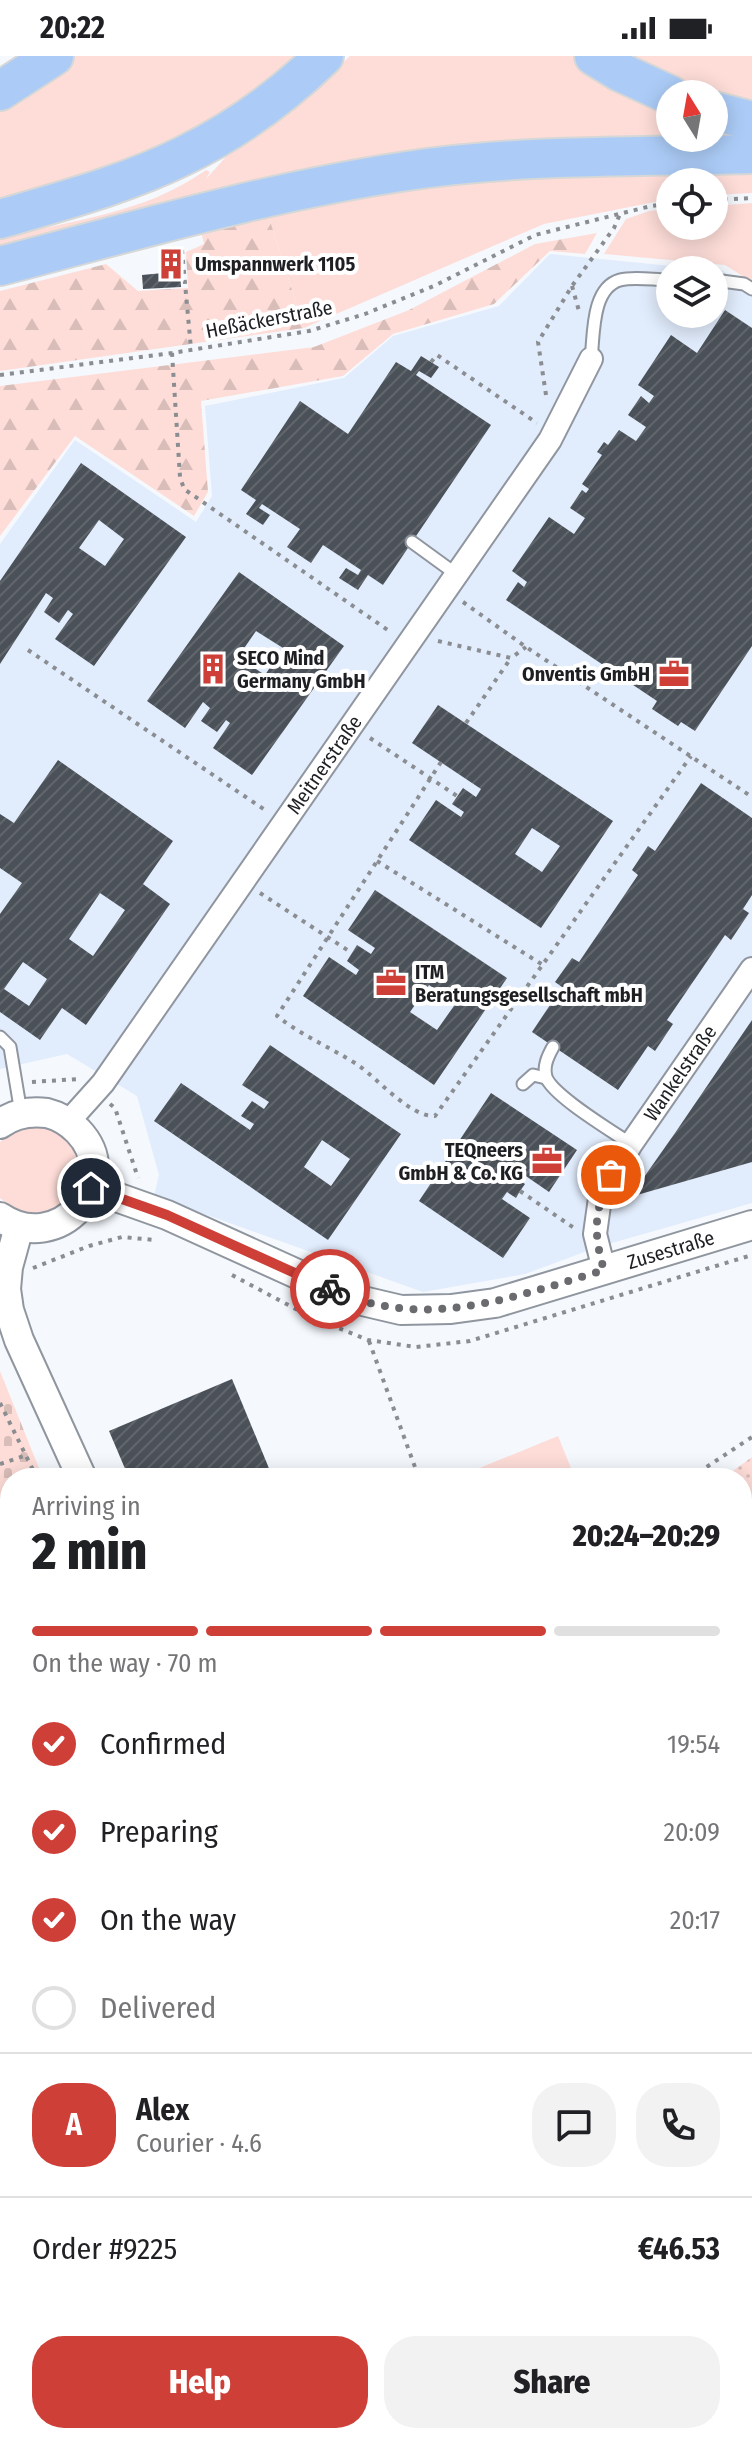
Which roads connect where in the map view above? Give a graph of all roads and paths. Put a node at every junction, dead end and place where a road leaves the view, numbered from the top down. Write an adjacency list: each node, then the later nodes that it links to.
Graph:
1 (54, 56): 5 (highway)
2 (324, 56): 13 (highway)
3 (594, 56): 4 (highway)
4 (656, 89)
5 (0, 91)
6 (728, 115): 7 (highway)
7 (752, 121)
8 (752, 154): 14 (highway)
9 (752, 198): 10 (path)
10 (728, 199)
11 (656, 207): 12 (path, Heßäckerstraße)
12 (620, 214): 19 (path, Heßäckerstraße); 24 (path)
13 (0, 219)
14 (180, 220): 15 (highway); 19 (path)
15 (0, 266)
16 (656, 280): 21 (lane)
17 (728, 282): 18 (lane)
18 (752, 289)
19 (191, 350): 20 (path, Heßäckerstraße)
20 (172, 353): 23 (path, Heßäckerstraße); 30 (path)
21 (591, 359): 26 (street, Meitnerstraße)
22 (431, 362): 26 (path)
23 (0, 375)
24 (548, 403)
25 (543, 414): 26 (path)
26 (544, 432): 28 (street, Meitnerstraße)
27 (412, 542): 28 (lane)
28 (450, 582): 30 (street, Meitnerstraße); 31 (path)
29 (436, 641): 33 (path)
30 (408, 644): 35 (street, Meitnerstraße)
31 (526, 647): 33 (path); 36 (path)
32 (28, 650): 41 (path)
33 (511, 658): 34 (path)
34 (466, 723)
35 (351, 726): 38 (path); 43 (street, Meitnerstraße)
36 (691, 756): 40 (path); 46 (path)
37 (441, 762): 38 (path)
38 (430, 778): 39 (path); 42 (path)
39 (457, 796)
40 (752, 797)
41 (266, 811)
42 (377, 861): 44 (path); 46 (path)
43 (244, 883): 44 (path); 53 (street, Meitnerstraße)
44 (328, 937): 45 (path); 46 (path)
45 (352, 953)
46 (543, 965)
47 (752, 969): 54 (street, Wankelstraße)
48 (0, 1037): 52 (lane)
49 (553, 1047): 50 (lane)
50 (546, 1078): 51 (lane); 54 (lane)
51 (523, 1084)
52 (11, 1119): 53 (street)
53 (68, 1122): 55 (street)
54 (631, 1144): 59 (street, Wankelstraße)
55 (91, 1188): 57 (street); 62 (street, Zusestraße)
56 (520, 1191): 59 (path)
57 (9, 1222): 61 (street)
58 (752, 1225): 62 (street, Zusestraße)
59 (595, 1234): 62 (street, Wankelstraße)
60 (158, 1240): 61 (path)
61 (8, 1267): 69 (street)
62 (604, 1270)
63 (227, 1272): 70 (path)
64 (0, 1403): 66 (path)
65 (752, 1437): 71 (path)
66 (27, 1455): 67 (path); 68 (path)
67 (0, 1464)
68 (33, 1468)
69 (77, 1468)
70 (415, 1468)
71 (705, 1468)

